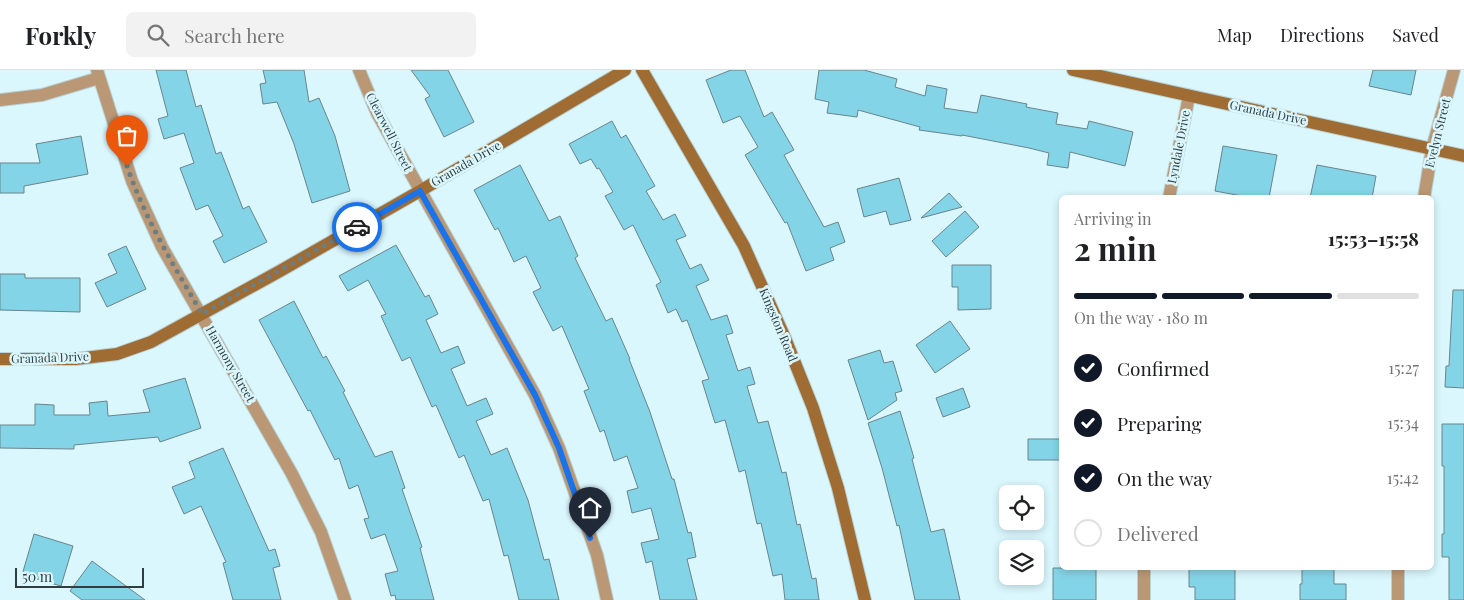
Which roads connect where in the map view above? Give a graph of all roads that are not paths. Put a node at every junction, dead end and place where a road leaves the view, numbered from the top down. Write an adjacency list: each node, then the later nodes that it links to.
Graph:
1 (359, 70): 11 (street, Clearwell Street)
2 (626, 70): 11 (street, Granada Drive)
3 (642, 70): 20 (street, Kingston Road)
4 (1073, 70): 7 (street, Granada Drive)
5 (1454, 70): 9 (street, Evelyn Street)
6 (98, 74): 8 (street); 14 (street, Harmony Street)
7 (1189, 96): 9 (street, Granada Drive); 12 (street, Lyndale Drive)
8 (0, 100)
9 (1432, 149): 10 (street, Granada Drive); 13 (street, Evelyn Street)
10 (1464, 156)
11 (420, 191): 14 (street, Granada Drive); 19 (street, Clearwell Street)
12 (1170, 195)
13 (1424, 195)
14 (202, 314): 15 (street, Granada Drive); 18 (street, Harmony Street)
15 (0, 359)
16 (1144, 570): 21 (street)
17 (1398, 570): 22 (street)
18 (345, 600)
19 (607, 600)
20 (865, 600)
21 (1144, 600)
22 (1398, 600)

